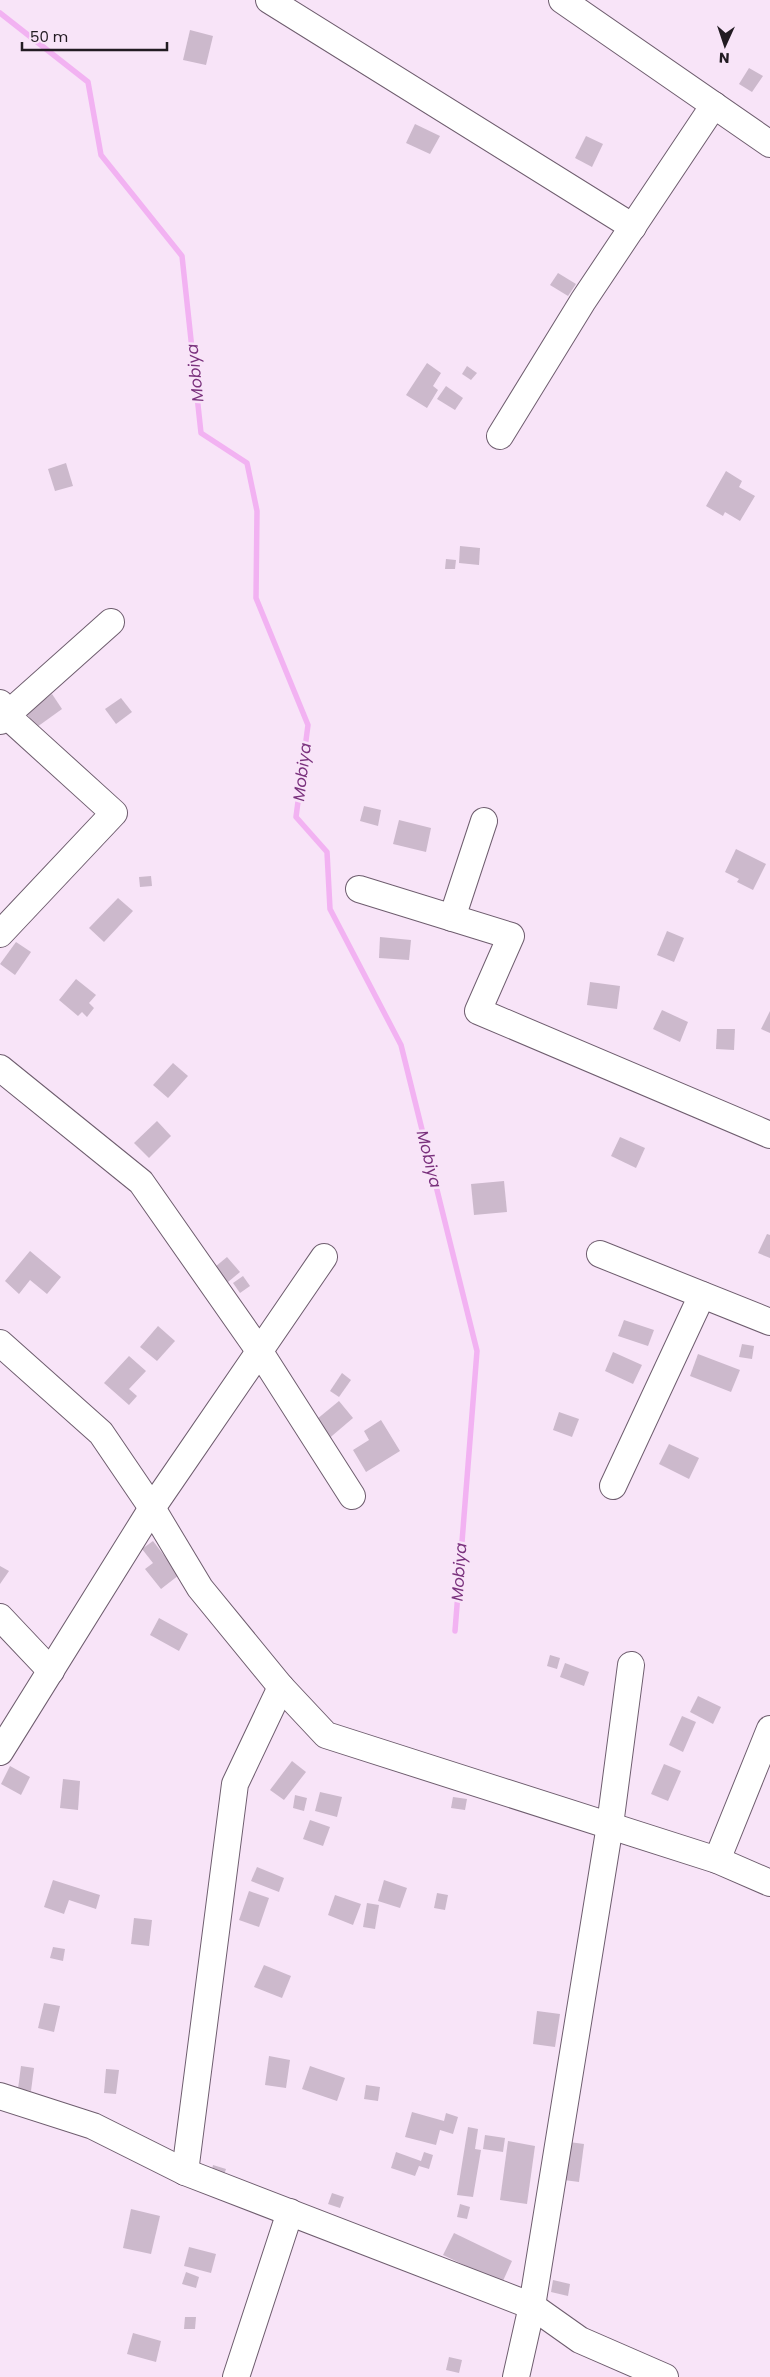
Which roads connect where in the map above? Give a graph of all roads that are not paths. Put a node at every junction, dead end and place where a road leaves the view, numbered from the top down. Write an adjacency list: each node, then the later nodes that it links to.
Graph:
1 (269, 0): 5 (street)
2 (562, 0): 3 (street)
3 (714, 105): 4 (street); 5 (street)
4 (770, 144)
5 (633, 227): 6 (street)
6 (500, 436)
7 (111, 622): 8 (street)
8 (2, 713): 12 (street)
9 (484, 821): 11 (street)
10 (359, 889): 11 (street)
11 (452, 918): 14 (street)
12 (0, 934)
13 (0, 1068): 20 (street)
14 (770, 1135)
15 (600, 1254): 17 (street)
16 (324, 1257): 20 (street)
17 (702, 1295): 18 (street); 21 (street)
18 (770, 1322)
19 (0, 1343): 23 (street)
20 (260, 1352): 22 (street); 23 (street)
21 (612, 1486)
22 (352, 1496)
23 (152, 1508): 26 (street); 27 (street)
24 (0, 1617): 26 (street)
25 (631, 1665): 30 (street)
26 (51, 1671): 29 (street)
27 (281, 1686): 30 (street); 34 (street)
28 (770, 1729): 31 (street)
29 (0, 1752)
30 (610, 1825): 31 (street); 36 (street)
31 (717, 1860): 32 (street)
32 (770, 1884)
33 (0, 2096): 34 (street)
34 (185, 2172): 35 (street)
35 (290, 2212): 36 (street); 37 (street)
36 (532, 2306): 38 (street); 39 (street)
37 (236, 2377)
38 (516, 2377)
39 (665, 2377)

